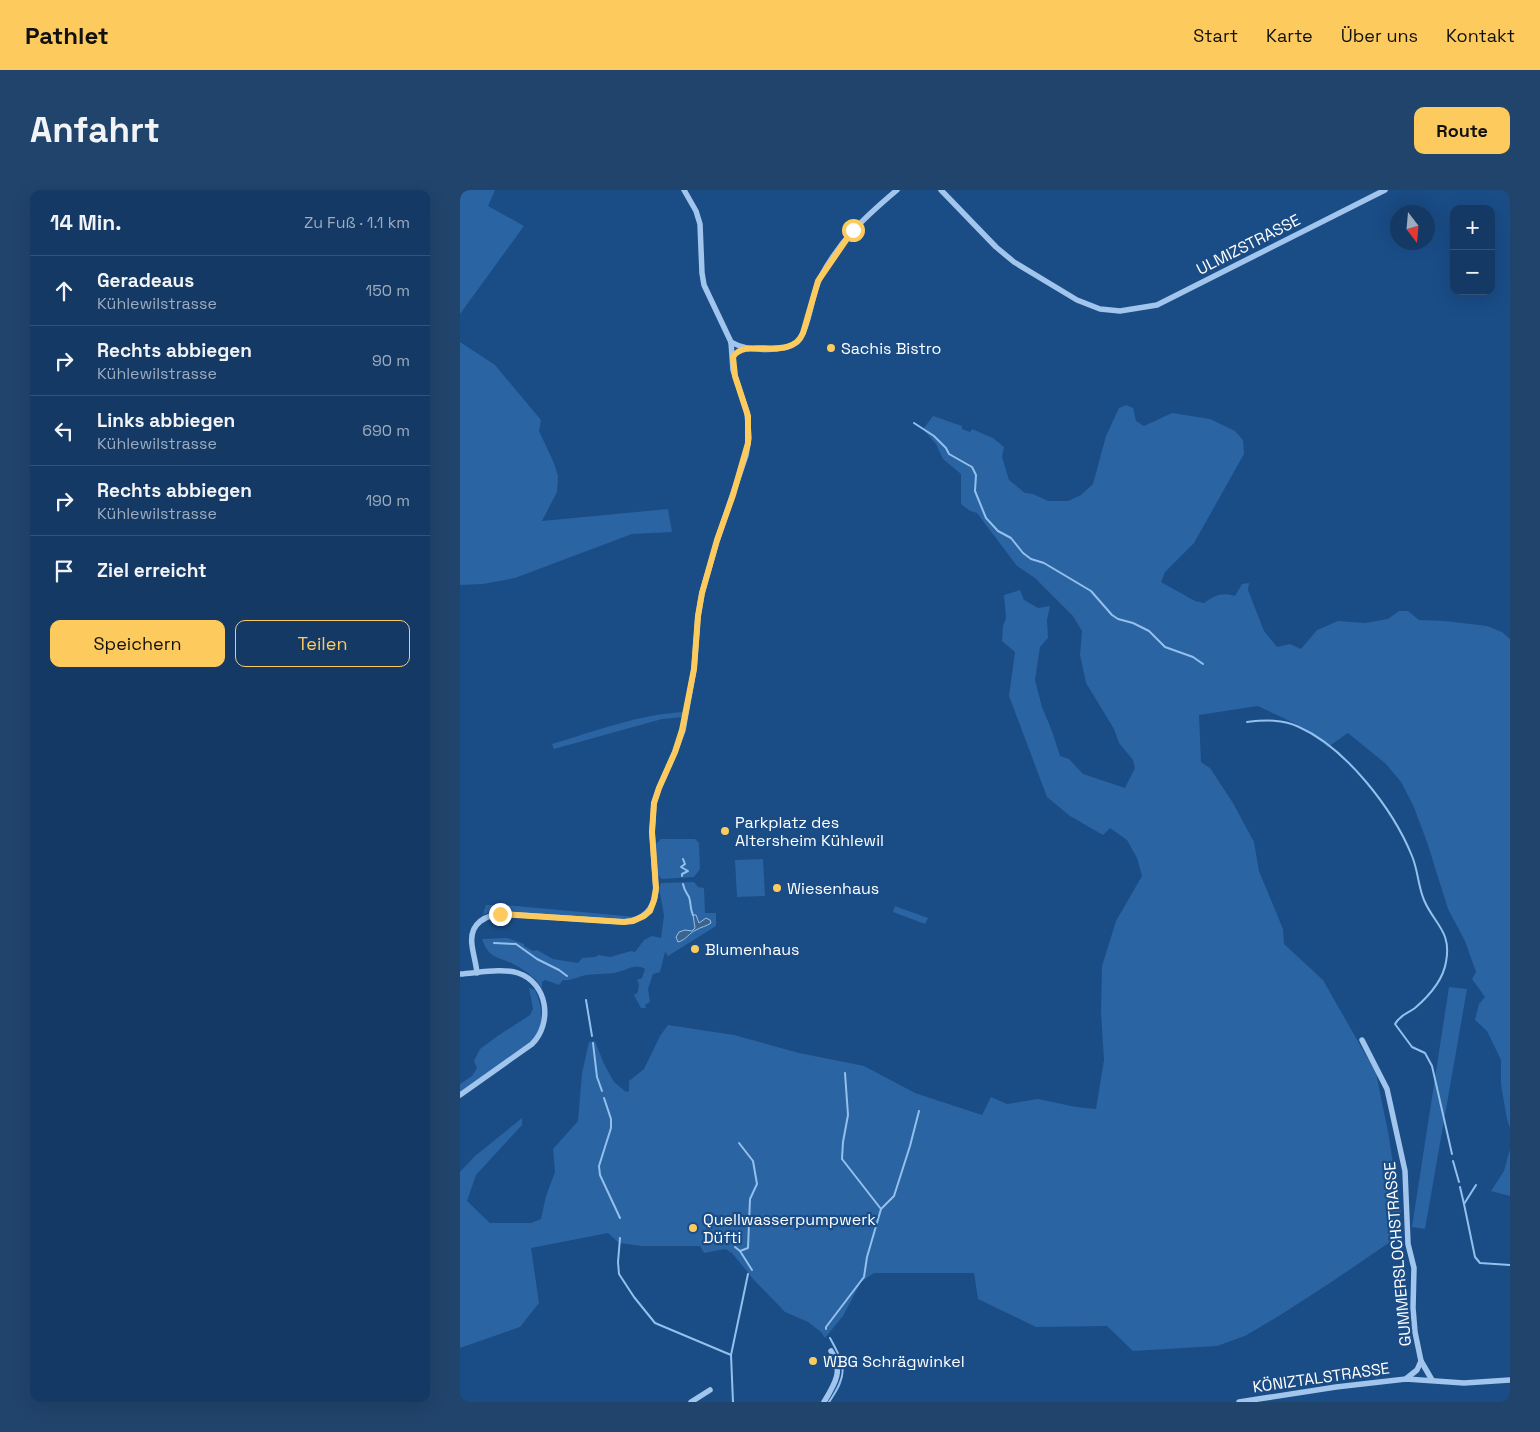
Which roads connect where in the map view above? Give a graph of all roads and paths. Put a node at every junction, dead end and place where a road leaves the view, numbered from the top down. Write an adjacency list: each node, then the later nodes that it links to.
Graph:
1 (684, 190): 5 (street)
2 (897, 190): 6 (street)
3 (941, 190): 4 (street, ULMIZSTRASSE)
4 (1385, 190)
5 (731, 342): 6 (street); 7 (street)
6 (745, 348): 7 (street)
7 (733, 357): 8 (street)
8 (477, 973): 9 (street); 11 (street)
9 (460, 974)
10 (1362, 1040): 13 (street, GUMMERSLOCHSTRASSE)
11 (460, 1096)
12 (830, 1351): 19 (street)
13 (1421, 1361): 14 (street, KÖNIZTALSTRASSE); 15 (street, GUMMERSLOCHSTRASSE)
14 (1406, 1379): 15 (street, KÖNIZTALSTRASSE); 20 (street, KÖNIZTALSTRASSE)
15 (1432, 1380): 16 (street, KÖNIZTALSTRASSE)
16 (1510, 1380)
17 (710, 1390): 18 (street)
18 (691, 1402)
19 (824, 1402)
20 (1239, 1402)

